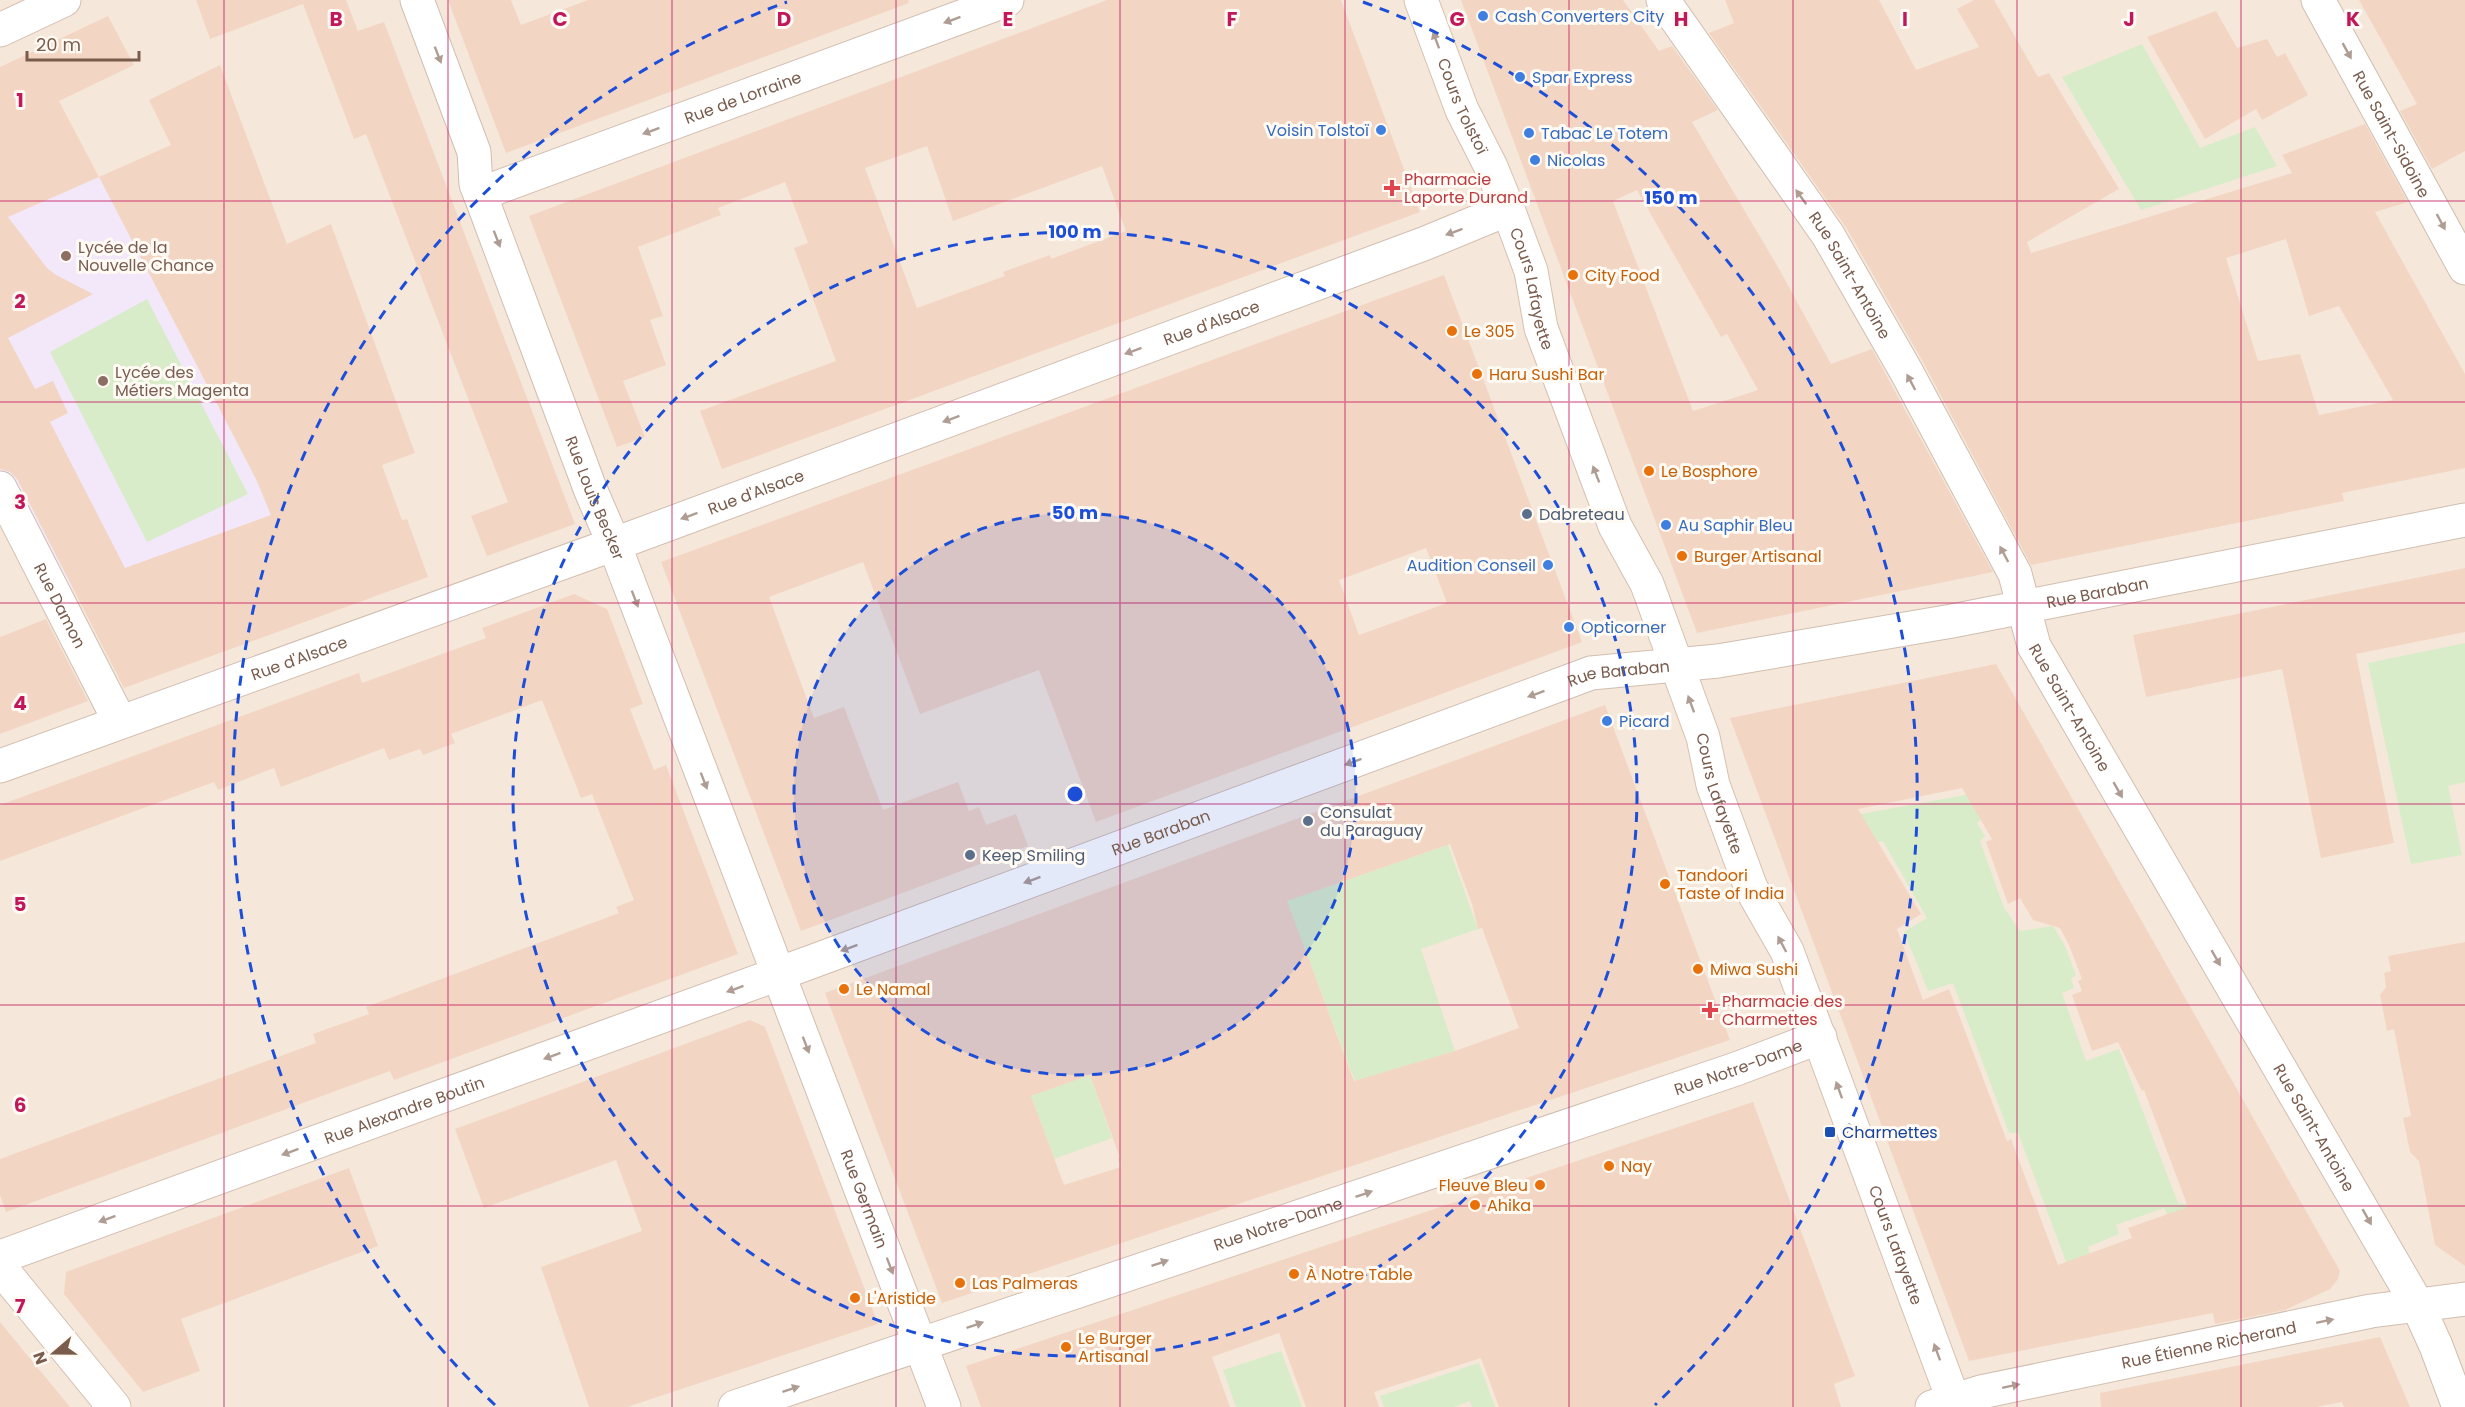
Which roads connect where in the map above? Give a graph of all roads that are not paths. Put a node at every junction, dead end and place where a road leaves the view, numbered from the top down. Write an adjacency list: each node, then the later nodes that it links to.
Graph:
1 (64, 0): 7 (street)
2 (417, 0): 8 (street, Rue Louis Becker, one-way to 8)
3 (1007, 0): 8 (street, Rue de Lorraine, one-way to 8)
4 (1421, 0): 9 (street, Cours Tolstoï, one-way to 4)
5 (2318, 0): 10 (street, Rue Saint-Sidoine, one-way to 10)
6 (1668, 7): 14 (street, Rue Saint-Antoine, one-way to 6)
7 (0, 30)
8 (480, 194): 13 (street, Rue Louis Becker, one-way to 13)
9 (1508, 209): 13 (street, Rue d'Alsace, one-way to 13); 15 (street, Cours Lafayette, one-way to 9)
10 (2465, 268)
11 (0, 488): 16 (street, Rue Damon)
12 (2465, 520): 14 (street, Rue Baraban)
13 (614, 544): 16 (street, Rue d'Alsace); 19 (street, Rue Louis Becker, one-way to 19)
14 (2023, 608): 15 (street, Rue Baraban); 24 (street, Rue Saint-Antoine, one-way to 24)
15 (1677, 665): 18 (street, Rue Baraban, one-way to 18); 20 (street, Cours Lafayette, one-way to 15)
16 (120, 722): 17 (street, Rue d'Alsace)
17 (0, 766)
18 (810, 963): 19 (street, Rue Alexandre Boutin)
19 (781, 982): 21 (street, Rue Alexandre Boutin, one-way to 21); 25 (street, Rue Germain, one-way to 25)
20 (1820, 1037): 25 (street, Rue Notre-Dame, one-way to 20); 26 (street, Cours Lafayette, one-way to 20)
21 (0, 1257)
22 (0, 1267): 27 (street)
23 (2465, 1299): 24 (street, Rue Étienne Richerand)
24 (2417, 1304): 26 (street, Rue Étienne Richerand, one-way to 24); 30 (street, Rue Saint-Antoine)
25 (920, 1344): 28 (street, Rue Notre-Dame, one-way to 25); 29 (street, Rue Germain)
26 (1947, 1405)
27 (114, 1407)
28 (735, 1407)
29 (944, 1407)
30 (2459, 1407)

